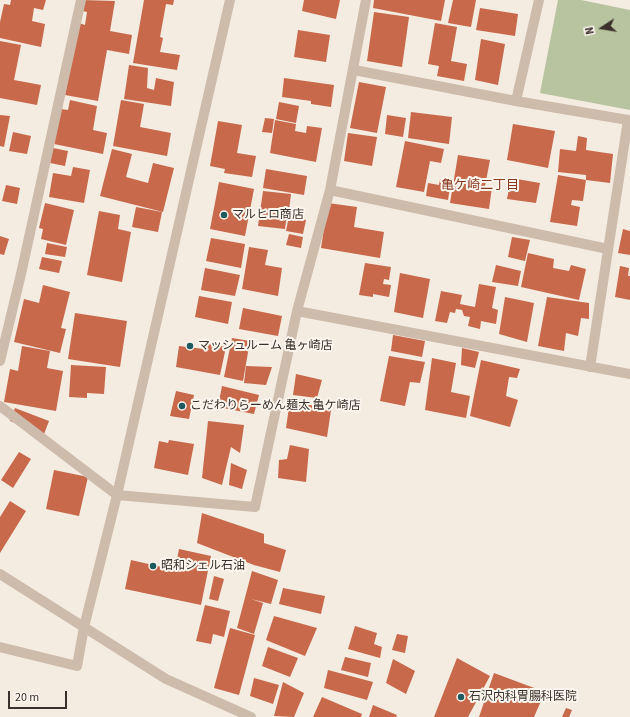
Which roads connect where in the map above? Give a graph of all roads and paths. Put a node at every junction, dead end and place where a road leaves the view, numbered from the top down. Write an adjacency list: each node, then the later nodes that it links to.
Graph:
1 (81, 0): 10 (street)
2 (230, 0): 14 (street)
3 (366, 0): 5 (street)
4 (540, 0): 6 (street)
5 (354, 70): 6 (street); 7 (street)
6 (516, 101): 8 (street)
7 (330, 190): 8 (street); 9 (street)
8 (608, 249): 11 (street)
9 (297, 311): 11 (street); 14 (street)
10 (0, 361)
11 (590, 367): 12 (street)
12 (630, 374)
13 (0, 406): 14 (street)
14 (117, 495): 16 (street)
15 (0, 574): 16 (street)
16 (84, 627): 17 (street); 18 (street)
17 (0, 647)
18 (251, 717)

